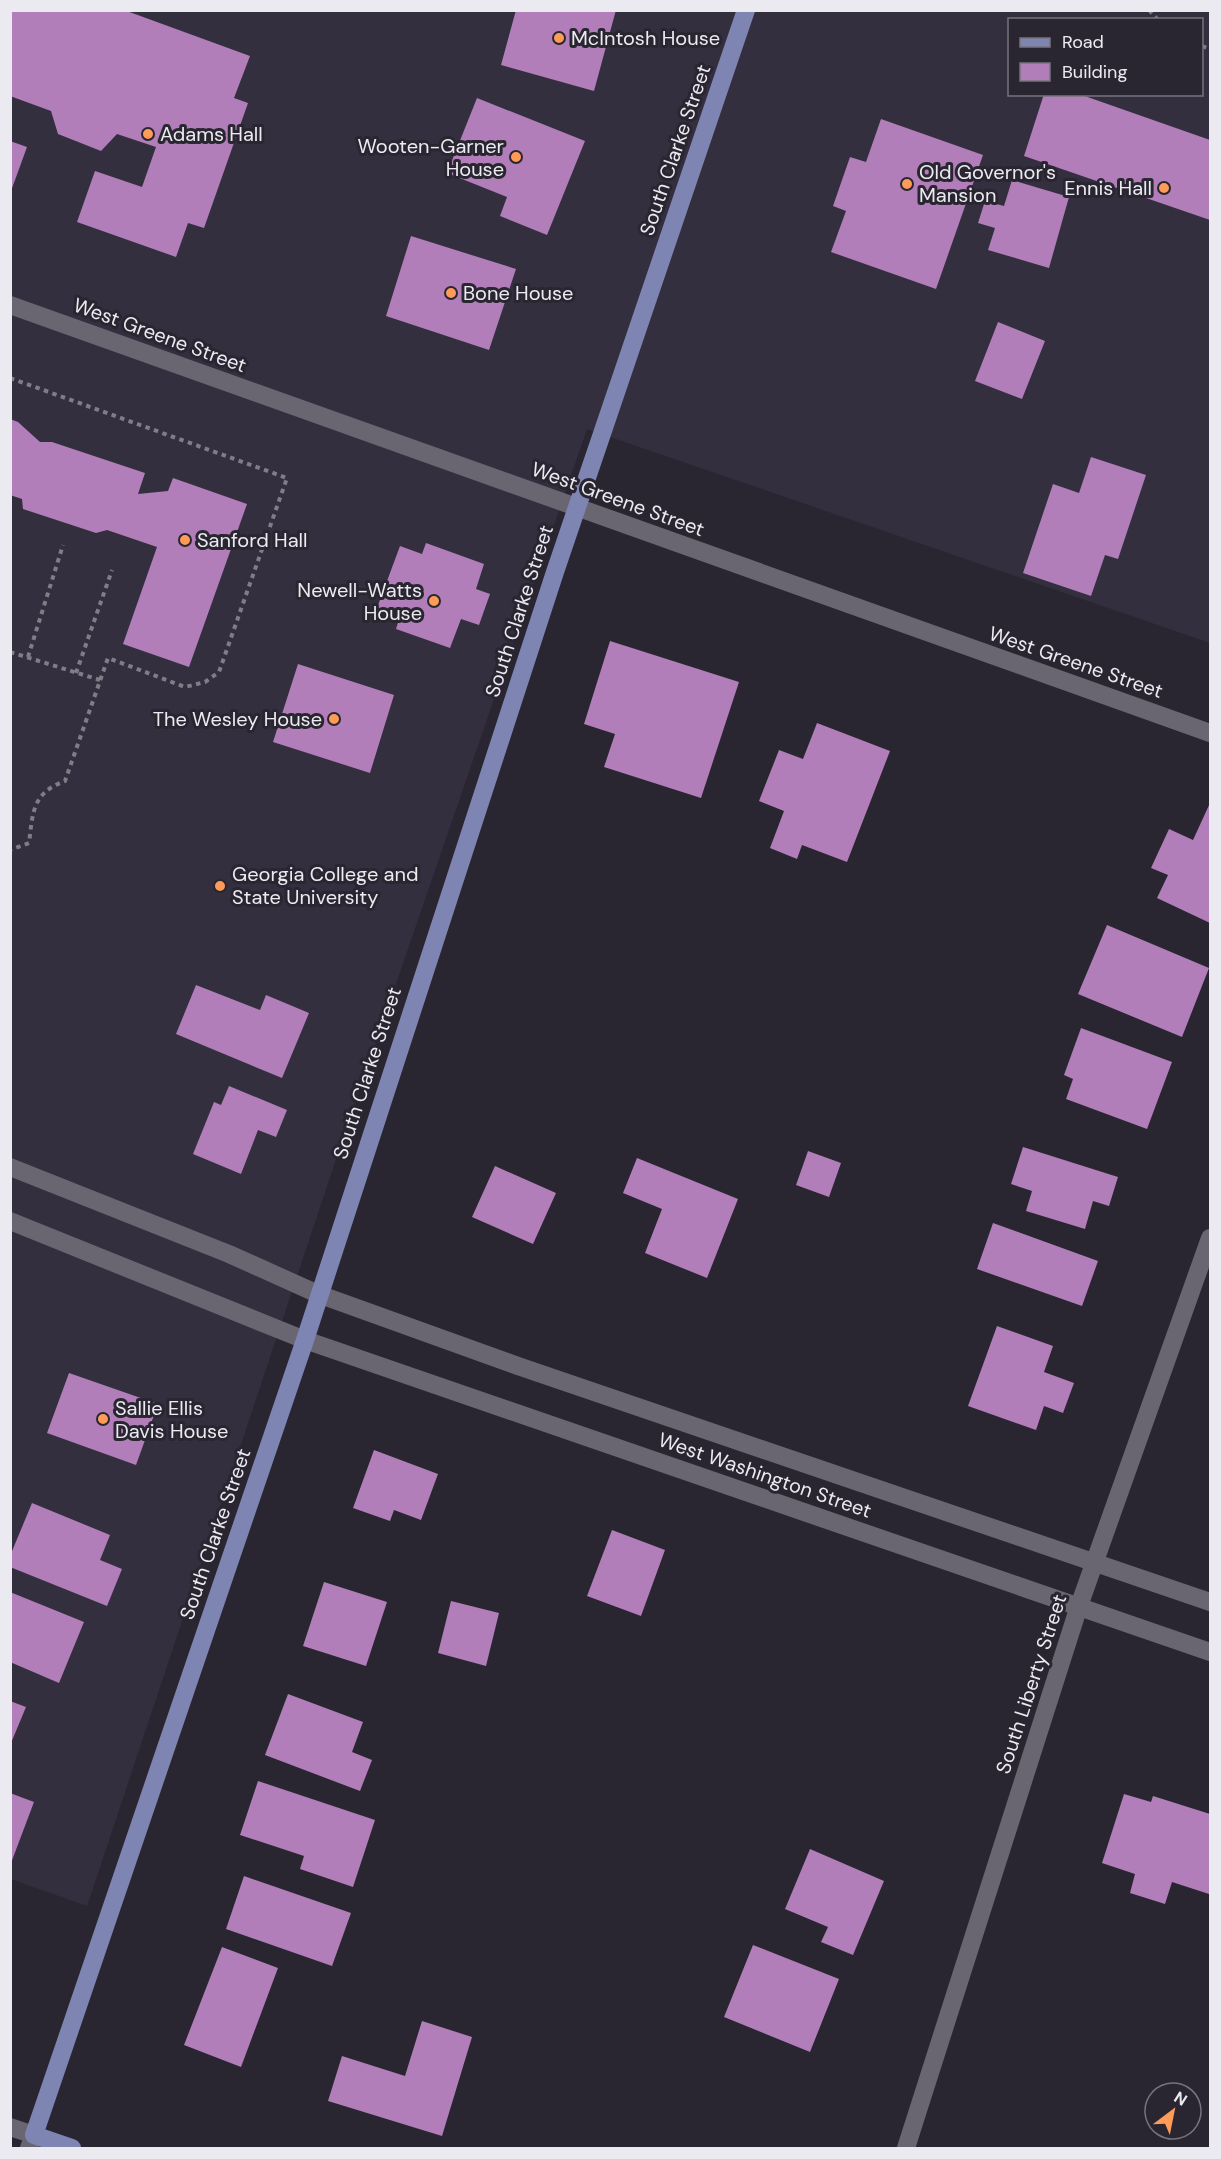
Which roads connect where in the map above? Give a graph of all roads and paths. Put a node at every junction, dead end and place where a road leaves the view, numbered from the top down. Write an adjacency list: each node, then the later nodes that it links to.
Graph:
1 (746, 10): 4 (main road, South Clarke Street)
2 (10, 305): 4 (street, West Greene Street)
3 (10, 378): 10 (path)
4 (577, 508): 11 (street, West Greene Street); 16 (main road, South Clarke Street)
5 (63, 545): 8 (path)
6 (112, 570): 9 (path)
7 (10, 652): 8 (path)
8 (28, 657): 9 (path)
9 (76, 673): 10 (path)
10 (100, 681): 12 (path)
11 (1210, 733)
12 (10, 850)
13 (10, 1167): 16 (street, West Washington Street)
14 (10, 1221): 17 (street, West Washington Street)
15 (1210, 1238): 18 (street, South Liberty Street)
16 (318, 1294): 17 (main road, South Clarke Street); 18 (street, West Washington Street)
17 (304, 1340): 20 (street, West Washington Street); 23 (main road, South Clarke Street)
18 (1095, 1561): 19 (street, West Washington Street); 20 (street, South Liberty Street)
19 (1210, 1602)
20 (1079, 1606): 21 (street, West Washington Street); 25 (street, South Liberty Street)
21 (1210, 1652)
22 (10, 2127): 23 (street)
23 (32, 2142): 24 (main road)
24 (72, 2148)
25 (906, 2148)

